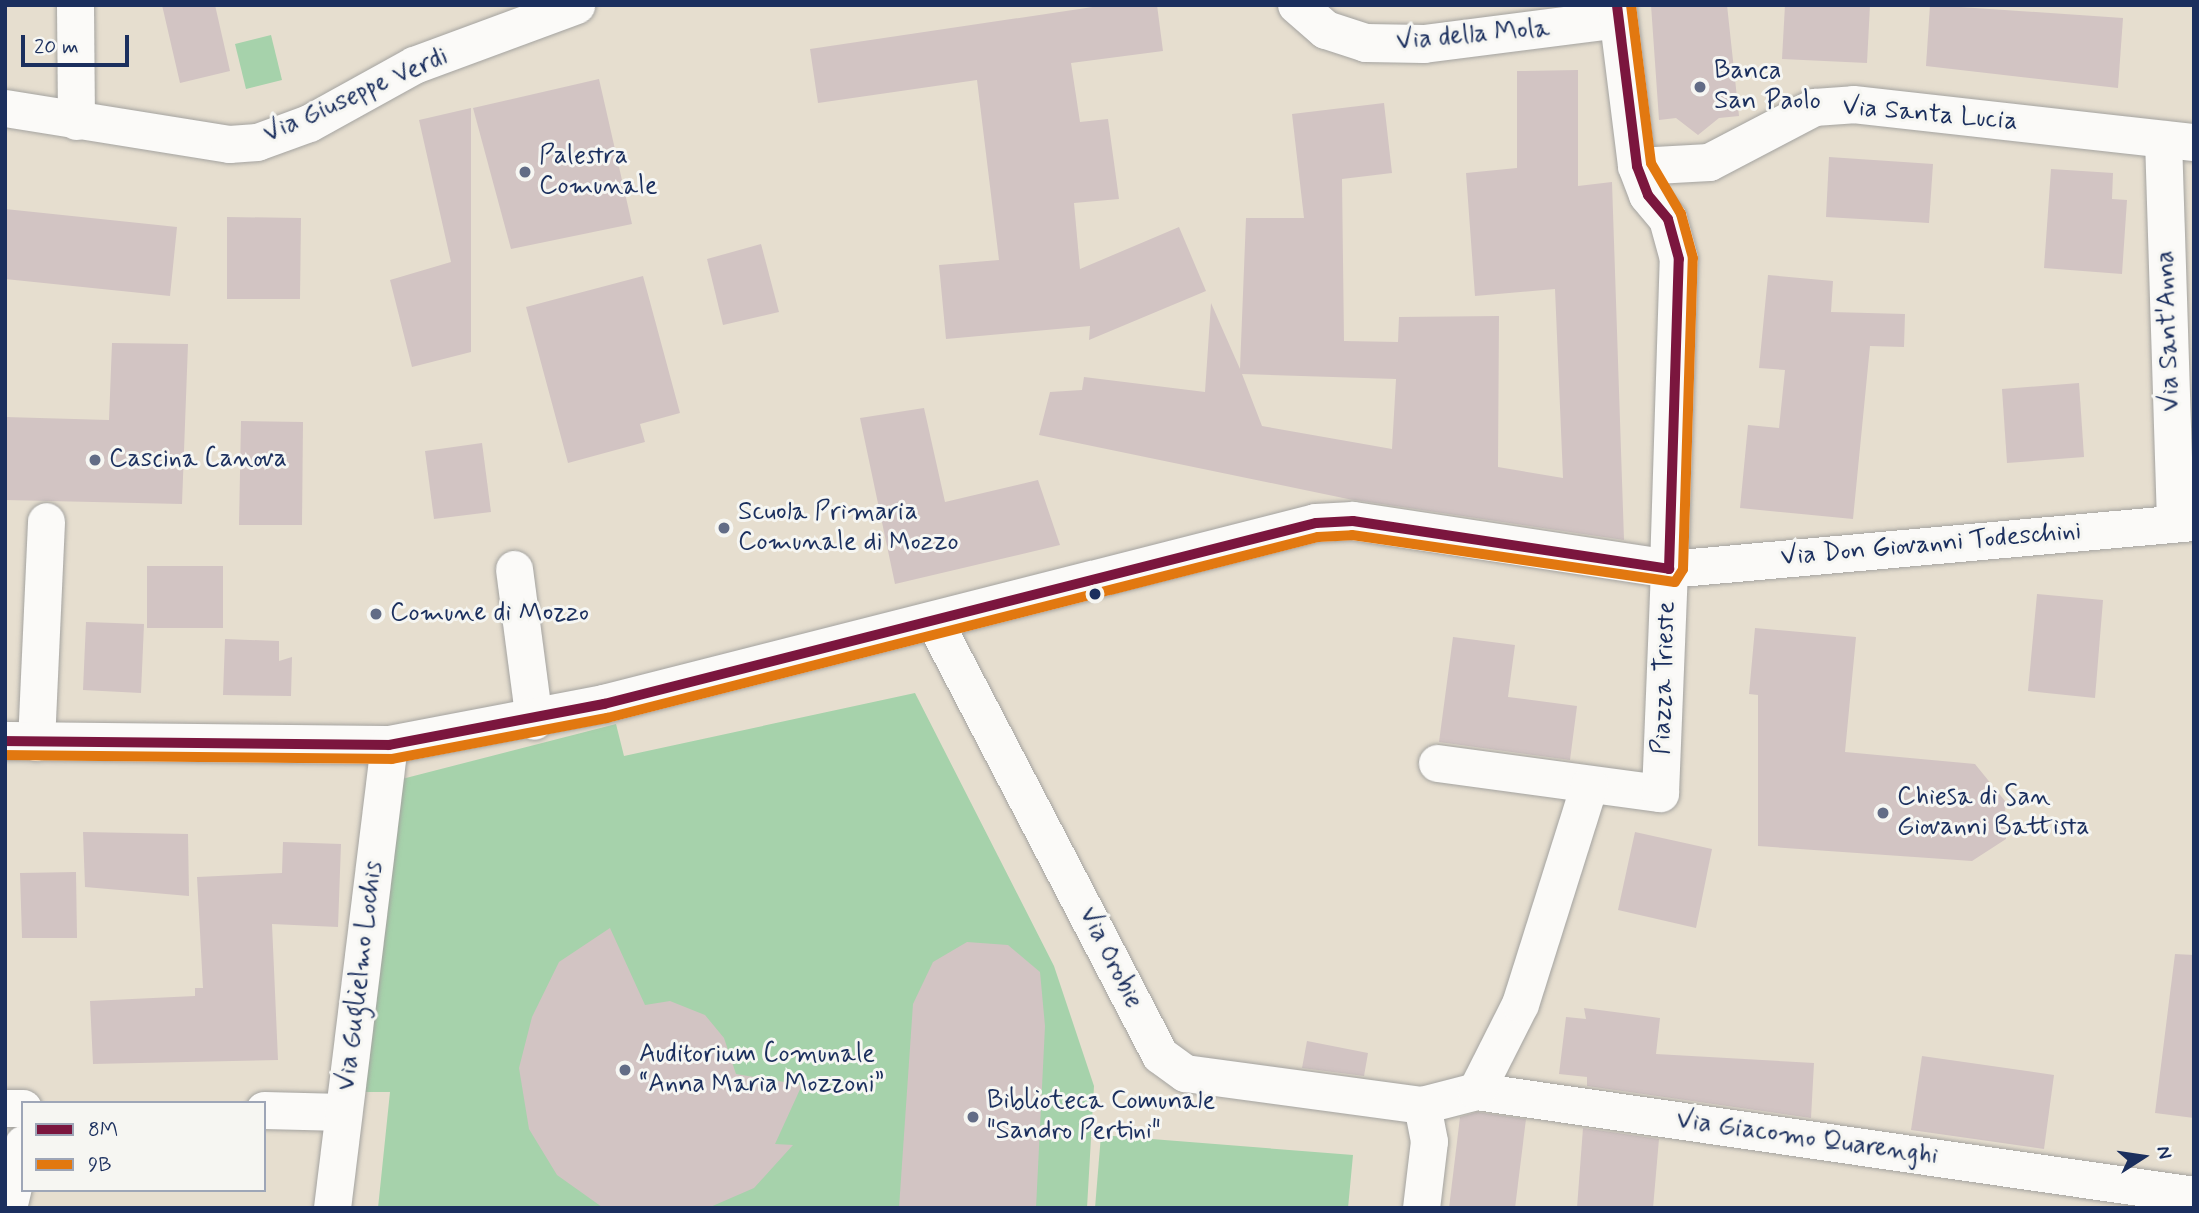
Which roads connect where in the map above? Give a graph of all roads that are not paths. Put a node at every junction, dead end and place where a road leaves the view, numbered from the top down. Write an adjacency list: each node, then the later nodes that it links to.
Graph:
1 (75, 5): 6 (street)
2 (576, 5): 6 (street, Via Giuseppe Verdi)
3 (1297, 5): 4 (street, Via della Mola)
4 (1618, 12): 8 (street, Piazza Trieste)
5 (5, 108): 6 (street, Via Giuseppe Verdi)
6 (76, 121)
7 (2178, 140): 8 (street, Via Santa Lucia); 10 (street, Via Sant'Anna)
8 (1637, 166): 12 (street, Piazza Trieste)
9 (46, 521): 15 (street)
10 (2184, 522): 12 (street, Via Don Giovanni Todeschini)
11 (513, 569): 14 (street)
12 (1669, 569): 13 (street); 18 (street, Piazza Trieste)
13 (934, 621): 14 (street); 20 (street, Via Orobie)
14 (534, 720): 16 (street)
15 (20, 741): 16 (street)
16 (388, 745): 22 (street, Via Guglielmo Lochis)
17 (1437, 763): 18 (street, Piazza Trieste)
18 (1589, 785): 19 (street)
19 (1476, 1091): 20 (street, Via Giacomo Quarenghi); 24 (street, Via Giacomo Quarenghi)
20 (1422, 1105): 27 (street)
21 (266, 1110): 22 (street)
22 (343, 1112): 26 (street, Via Guglielmo Lochis)
23 (21, 1153): 25 (street)
24 (2194, 1195)
25 (8, 1208)
26 (332, 1208)
27 (1421, 1208)

